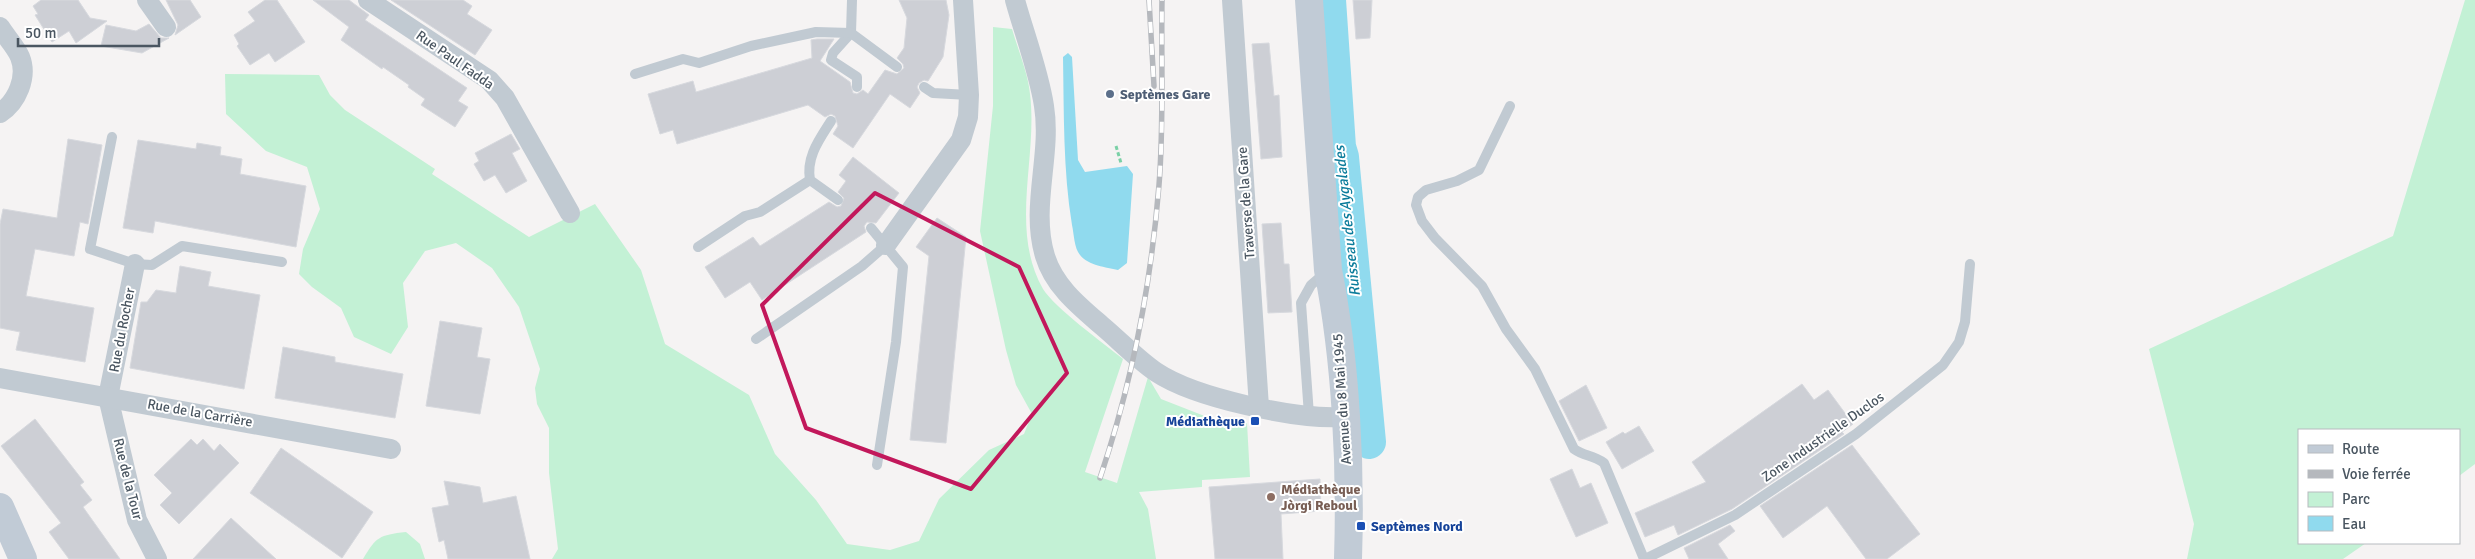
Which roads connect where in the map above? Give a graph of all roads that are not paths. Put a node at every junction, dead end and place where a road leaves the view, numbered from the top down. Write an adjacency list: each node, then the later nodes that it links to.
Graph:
1 (147, 0): 8 (street)
2 (368, 0): 22 (street, Rue Paul Fadda)
3 (852, 0): 10 (lane)
4 (963, 0): 15 (street)
5 (1015, 0): 32 (street)
6 (1232, 0): 32 (street, Traverse de la Gare)
7 (1309, 0): 33 (main road, Avenue du 8 Mai 1945)
8 (166, 27)
9 (0, 28): 17 (street)
10 (851, 33): 11 (lane); 12 (lane); 13 (lane)
11 (897, 67)
12 (636, 74)
13 (858, 87)
14 (924, 87): 15 (lane)
15 (969, 95): 24 (street)
16 (1510, 106): 43 (lane, Zone Industrielle Duclos)
17 (0, 113)
18 (831, 121): 20 (lane)
19 (112, 136): 27 (lane)
20 (810, 180): 21 (lane); 25 (lane)
21 (838, 200)
22 (570, 213)
23 (870, 228): 24 (lane)
24 (886, 245): 29 (lane); 35 (lane)
25 (698, 247)
26 (282, 262): 27 (lane)
27 (135, 264): 31 (street, Rue du Rocher)
28 (1970, 264): 43 (lane, Zone Industrielle Duclos)
29 (756, 339)
30 (3, 380): 31 (street, Rue de la Carrière)
31 (108, 396): 34 (street, Rue de la Carrière); 40 (street, Rue de la Tour)
32 (1259, 407): 33 (street)
33 (1327, 417): 41 (main road, Avenue du 8 Mai 1945); 42 (main road, Avenue du 8 Mai 1945)
34 (391, 448)
35 (878, 465)
36 (0, 507): 39 (main road)
37 (0, 534): 38 (main road)
38 (19, 559)
39 (23, 559)
40 (157, 559)
41 (1333, 559)
42 (1348, 559)
43 (1645, 559)

